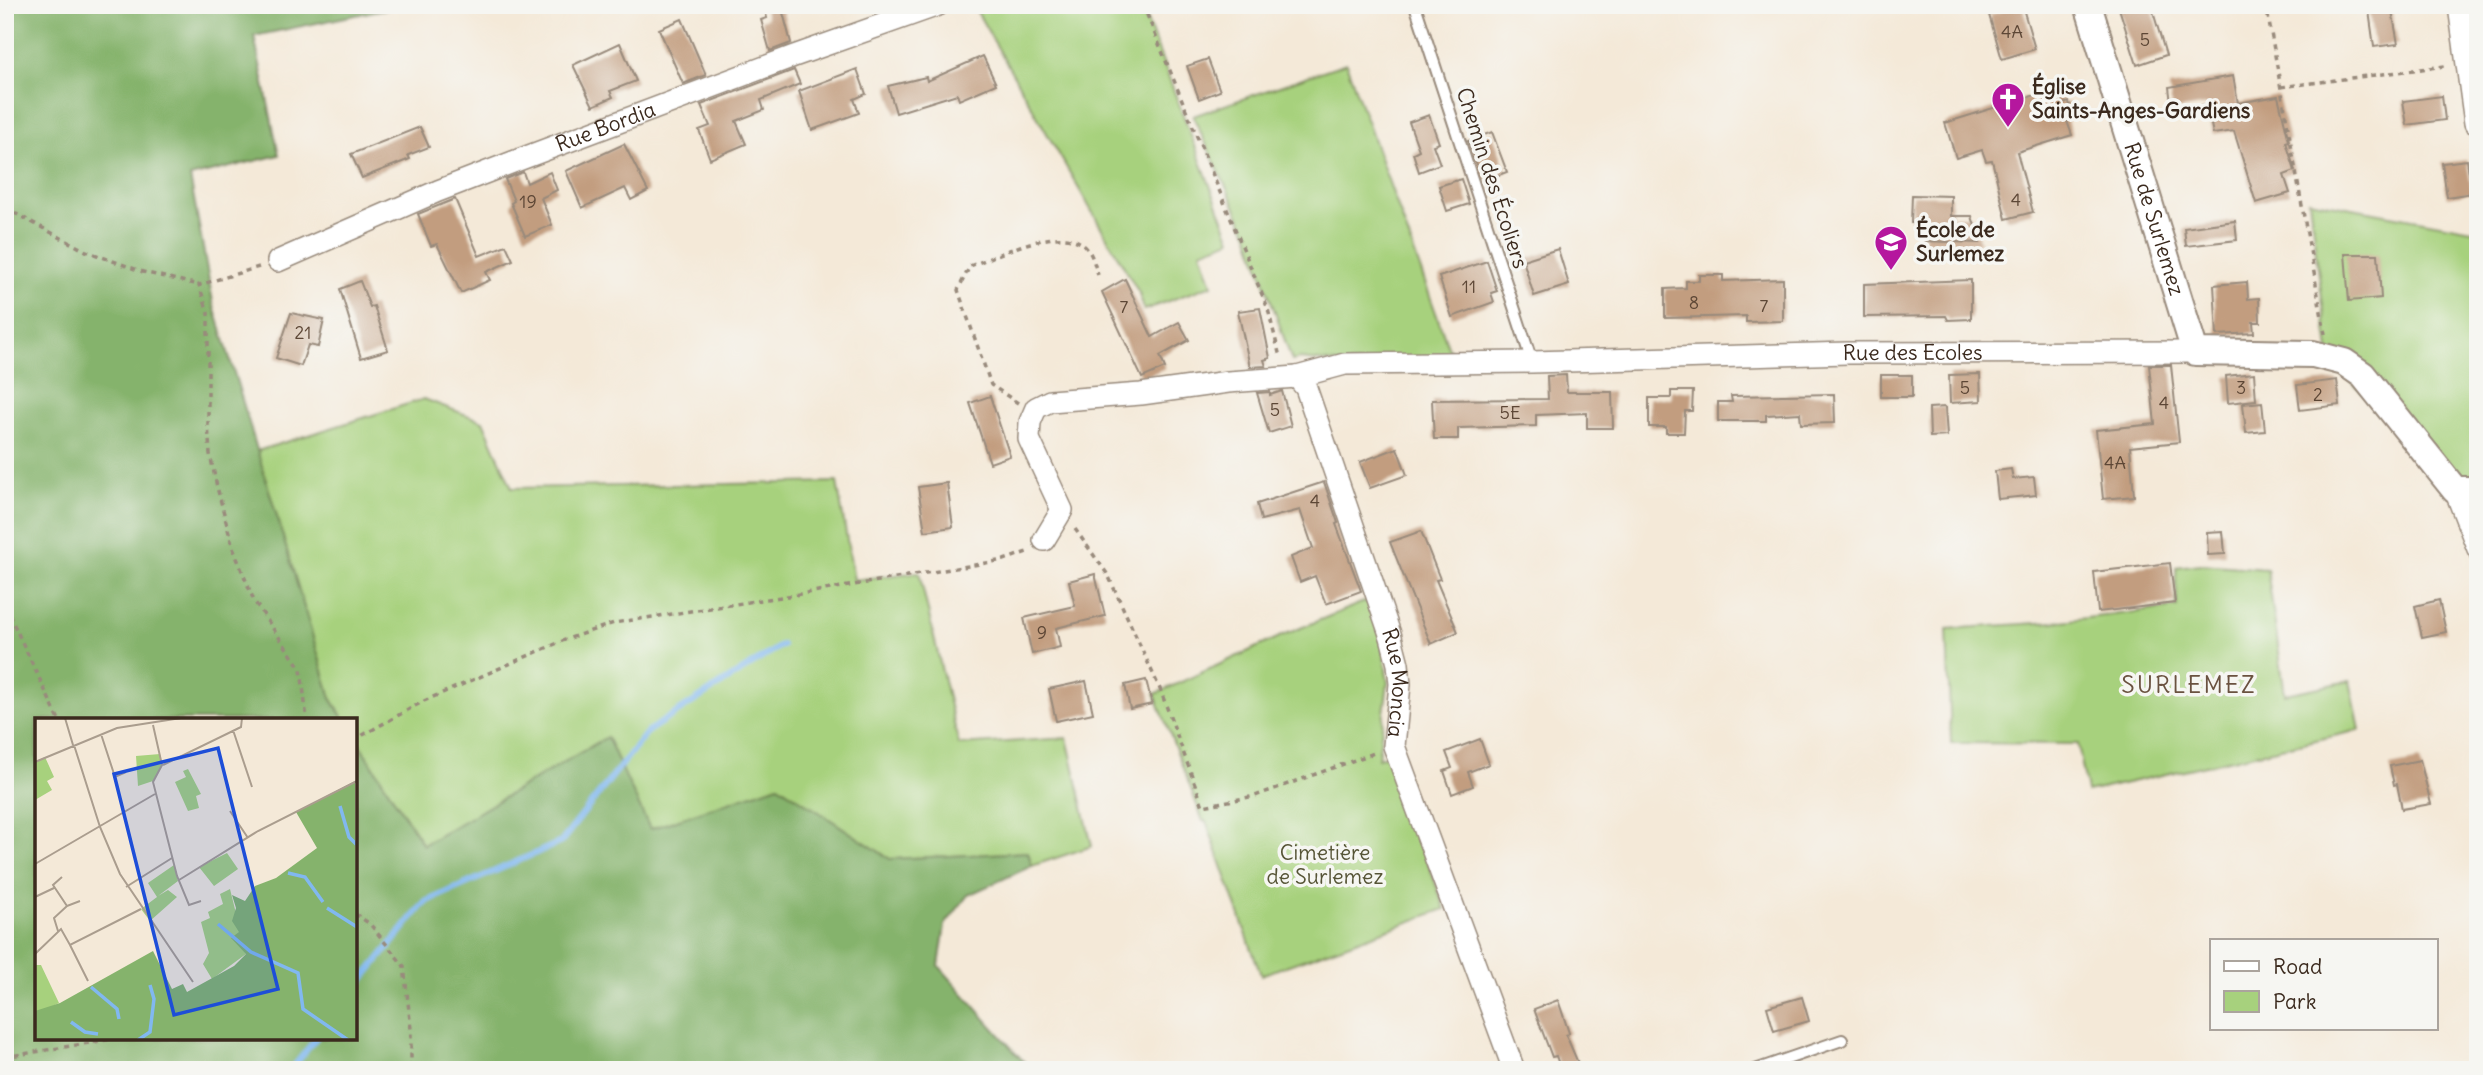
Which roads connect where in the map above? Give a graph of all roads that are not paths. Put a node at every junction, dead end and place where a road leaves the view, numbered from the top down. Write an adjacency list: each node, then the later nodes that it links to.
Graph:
1 (938, 5): 6 (street, Rue Bordia)
2 (1415, 5): 8 (lane, Chemin des Écoliers)
3 (2088, 5): 7 (street, Rue de Surlemez)
4 (2466, 5): 5 (street)
5 (2475, 123)
6 (278, 261)
7 (2195, 352): 8 (street, Rue des Ecoles); 10 (street, Rue des Ecoles)
8 (1532, 362): 9 (street, Rue des Ecoles)
9 (1294, 377): 11 (street); 14 (street, Rue Moncia)
10 (2467, 490): 12 (street)
11 (1044, 540)
12 (2478, 549)
13 (1842, 1040): 15 (lane)
14 (1514, 1070)
15 (1755, 1070)

